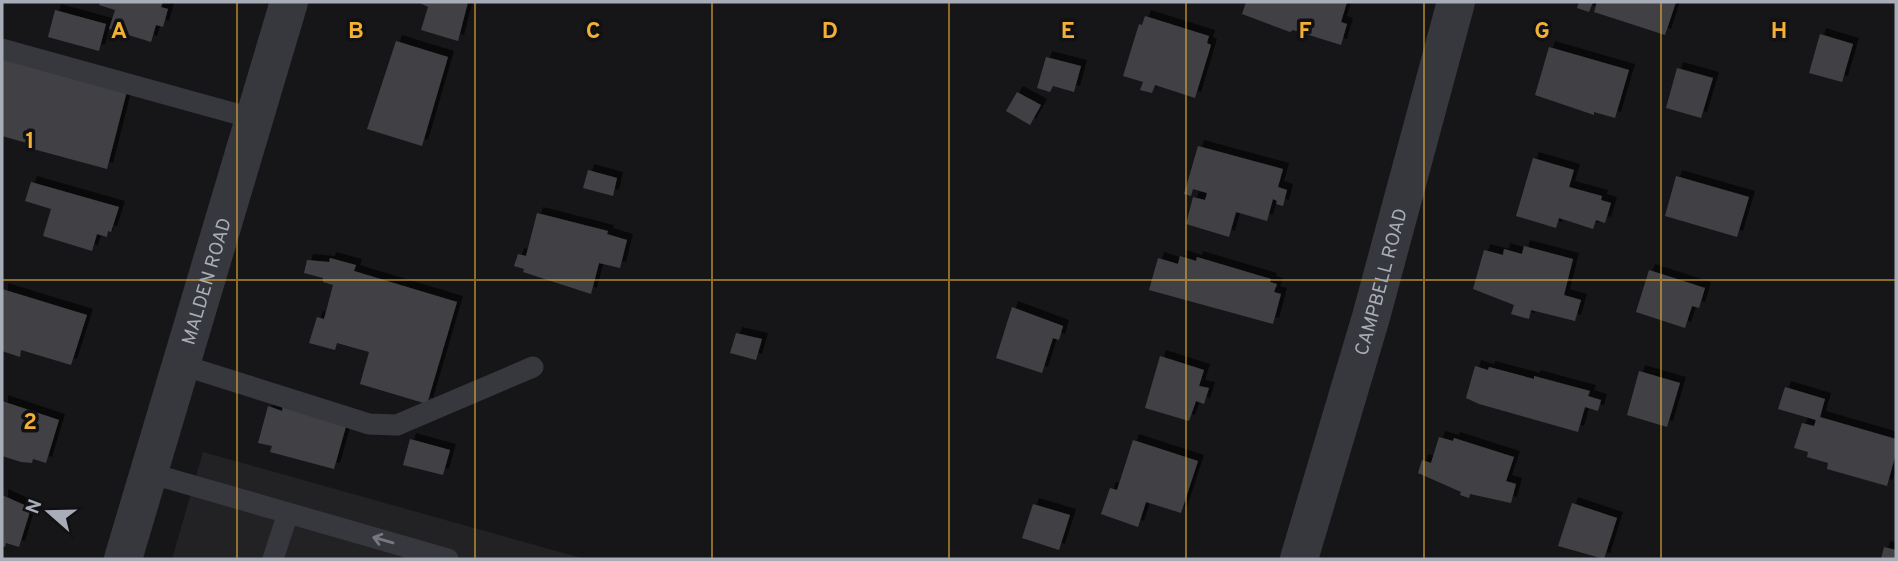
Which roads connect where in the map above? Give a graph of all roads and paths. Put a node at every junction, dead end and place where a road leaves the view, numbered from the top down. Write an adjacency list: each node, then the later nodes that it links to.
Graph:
1 (289, 2): 4 (street, MALDEN ROAD)
2 (1456, 2): 12 (street, CAMPBELL ROAD)
3 (2, 49): 4 (lane)
4 (254, 119): 5 (street, MALDEN ROAD)
5 (182, 365): 6 (lane); 7 (street, MALDEN ROAD)
6 (533, 367)
7 (149, 473): 8 (lane); 9 (street, MALDEN ROAD)
8 (288, 513): 10 (lane); 11 (lane, one-way to 8)
9 (123, 559)
10 (273, 559)
11 (449, 559)
12 (1299, 559)

